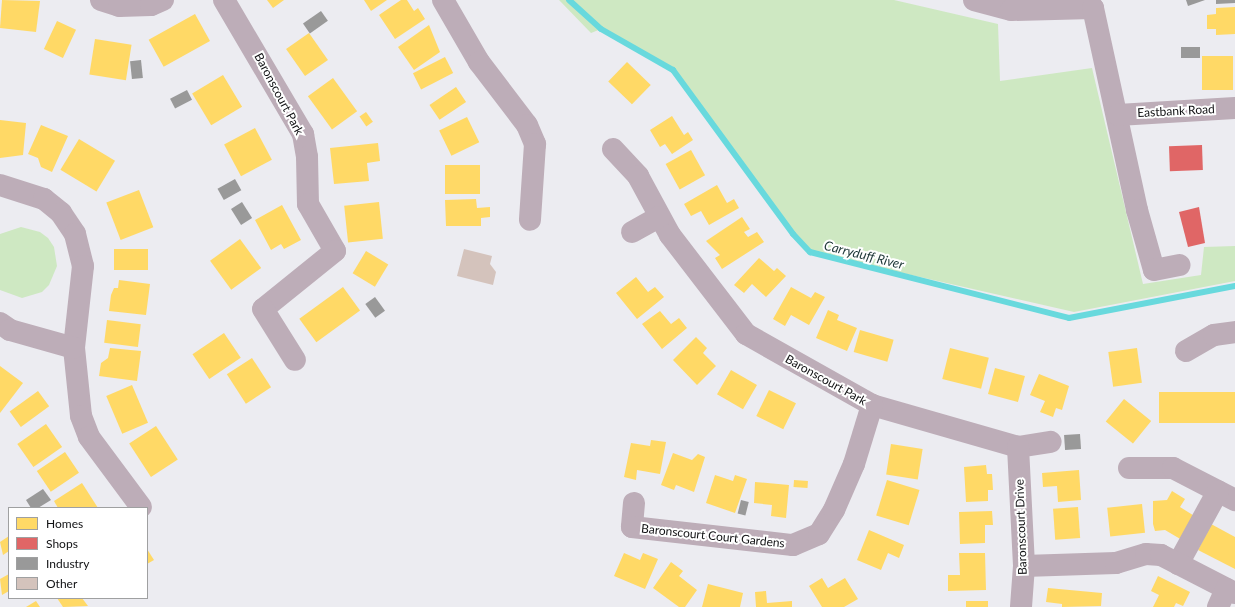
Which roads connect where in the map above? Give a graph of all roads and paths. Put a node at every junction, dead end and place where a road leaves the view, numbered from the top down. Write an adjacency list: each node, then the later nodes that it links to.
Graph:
1 (101, 0): 2 (street)
2 (163, 0)
3 (224, 0): 19 (street, Baronscourt Park)
4 (443, 0): 12 (street)
5 (974, 0): 6 (street)
6 (1092, 4): 8 (street)
7 (1235, 108): 8 (street, Eastbank Road)
8 (1118, 115): 14 (street)
9 (613, 149): 11 (street, Baronscourt Park)
10 (0, 185): 17 (street)
11 (659, 217): 13 (street); 20 (street, Baronscourt Park)
12 (530, 220)
13 (632, 232)
14 (1180, 264)
15 (0, 323): 17 (street)
16 (1235, 332): 18 (street)
17 (74, 348): 26 (street)
18 (1186, 351)
19 (295, 360)
20 (872, 405): 22 (street, Baronscourt Park); 25 (street, Baronscourt Court Gardens)
21 (1051, 442): 22 (street, Baronscourt Park)
22 (1018, 447): 28 (street, Baronscourt Drive)
23 (1129, 468): 24 (street)
24 (1227, 496): 27 (street)
25 (634, 503)
26 (141, 507)
27 (1178, 564): 28 (street); 29 (street)
28 (1024, 566): 30 (street, Baronscourt Drive)
29 (1226, 596)
30 (1022, 607)

